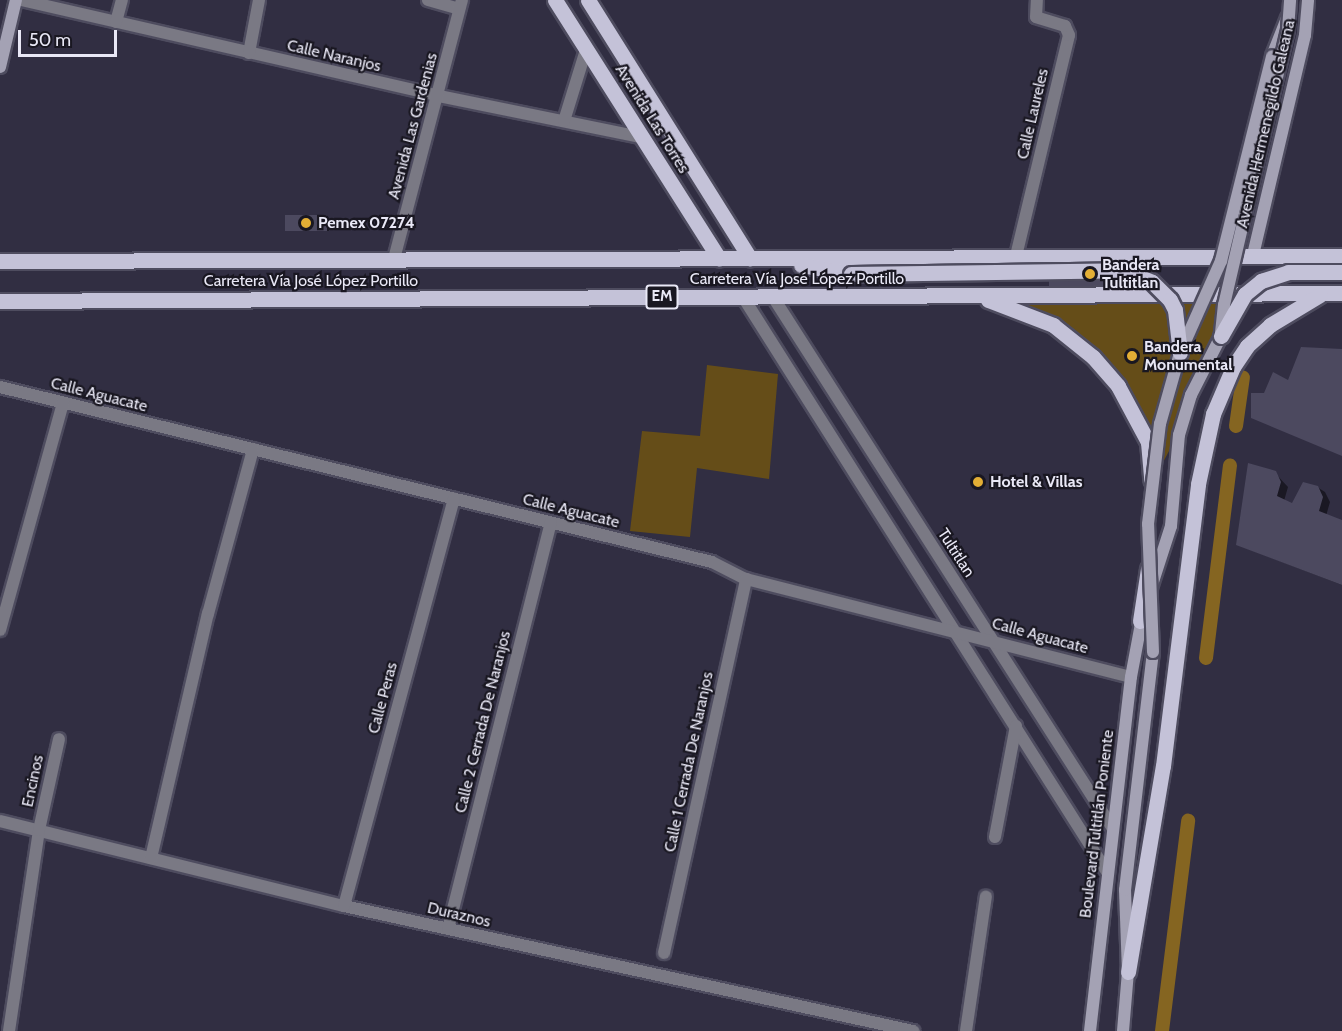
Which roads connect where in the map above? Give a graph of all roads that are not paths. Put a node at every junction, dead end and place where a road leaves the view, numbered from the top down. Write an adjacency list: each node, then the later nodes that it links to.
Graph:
1 (16, 0): 15 (street)
2 (21, 0): 12 (street, Calle Naranjos)
3 (122, 0): 12 (street)
4 (259, 0): 14 (street)
5 (428, 0): 11 (street)
6 (555, 0): 13 (main road, Avenida Las Torres)
7 (588, 0): 23 (main road, Avenida Las Torres)
8 (1037, 0): 21 (street, Calle Laureles)
9 (1292, 0): 33 (street, bridge); 34 (street, bridge)
10 (1308, 0): 19 (street, Avenida Hermenegildo Galeana)
11 (461, 4): 16 (street, Avenida Las Gardenias)
12 (116, 22): 14 (street, Calle Naranjos)
13 (586, 50): 17 (street); 18 (main road, Avenida Las Torres)
14 (249, 53): 16 (street, Calle Naranjos)
15 (0, 67)
16 (439, 96): 17 (street, Calle Naranjos); 24 (street, Avenida Las Gardenias)
17 (564, 121): 18 (street, Calle Naranjos)
18 (641, 137): 22 (main road, Avenida Las Torres)
19 (1253, 255): 20 (main road, Carretera Vía José López Portillo); 21 (main road, Carretera Vía José López Portillo)
20 (1342, 255)
21 (1016, 256): 23 (main road, Carretera Vía José López Portillo)
22 (718, 258): 23 (main road, Carretera Vía José López Portillo); 24 (main road, Carretera Vía José López Portillo)
23 (750, 258): 34 (main road, bridge)
24 (394, 259): 25 (main road, Carretera Vía José López Portillo)
25 (0, 261)
26 (1342, 272): 33 (main road, bridge)
27 (1323, 293): 28 (main road, Carretera Vía José López Portillo / EM); 29 (main road, Carretera Vía José López Portillo / EM); 58 (main road)
28 (1342, 293)
29 (974, 295): 31 (main road, Carretera Vía José López Portillo / EM); 41 (main road)
30 (743, 297): 31 (main road, Carretera Vía José López Portillo / EM); 32 (main road, Carretera Vía José López Portillo / EM); 43 (street)
31 (773, 297): 44 (street, Tultitlan)
32 (0, 301)
33 (1221, 336): 41 (street, Boulevard Tultitlán Poniente)
34 (1179, 353): 58 (street, bridge)
35 (0, 387): 36 (street, Calle Aguacate)
36 (63, 403): 37 (street, Calle Aguacate); 42 (street)
37 (253, 449): 38 (street, Calle Aguacate); 52 (street)
38 (454, 499): 39 (street, Calle Aguacate); 55 (street, Calle Peras)
39 (551, 523): 40 (street, Calle Aguacate); 56 (street, Calle 2 Cerrada De Naranjos)
40 (746, 579): 43 (street, Calle Aguacate); 57 (street, Calle 1 Cerrada De Naranjos)
41 (1140, 621): 45 (street, Boulevard Tultitlán Poniente)
42 (0, 630)
43 (954, 630): 44 (street, Calle Aguacate); 46 (street)
44 (993, 641): 45 (street, Calle Aguacate); 49 (street, Tultitlan)
45 (1131, 677): 49 (street, Boulevard Tultitlán Poniente)
46 (1016, 726): 51 (street); 53 (street)
47 (59, 739): 50 (street, Encinos)
48 (0, 821): 50 (street, Duraznos)
49 (1112, 827): 53 (street, Boulevard Tultitlán Poniente)
50 (39, 830): 52 (street, Duraznos); 59 (street, Encinos)
51 (995, 837)
52 (151, 858): 55 (street, Duraznos)
53 (1107, 872): 62 (street, Boulevard Tultitlán Poniente)
54 (986, 896): 61 (street)
55 (344, 906): 56 (street, Duraznos)
56 (448, 929): 60 (street, Duraznos)
57 (664, 953)
58 (1128, 972): 63 (street)
59 (9, 1031)
60 (913, 1031)
61 (966, 1031)
62 (1090, 1031)
63 (1123, 1031)

